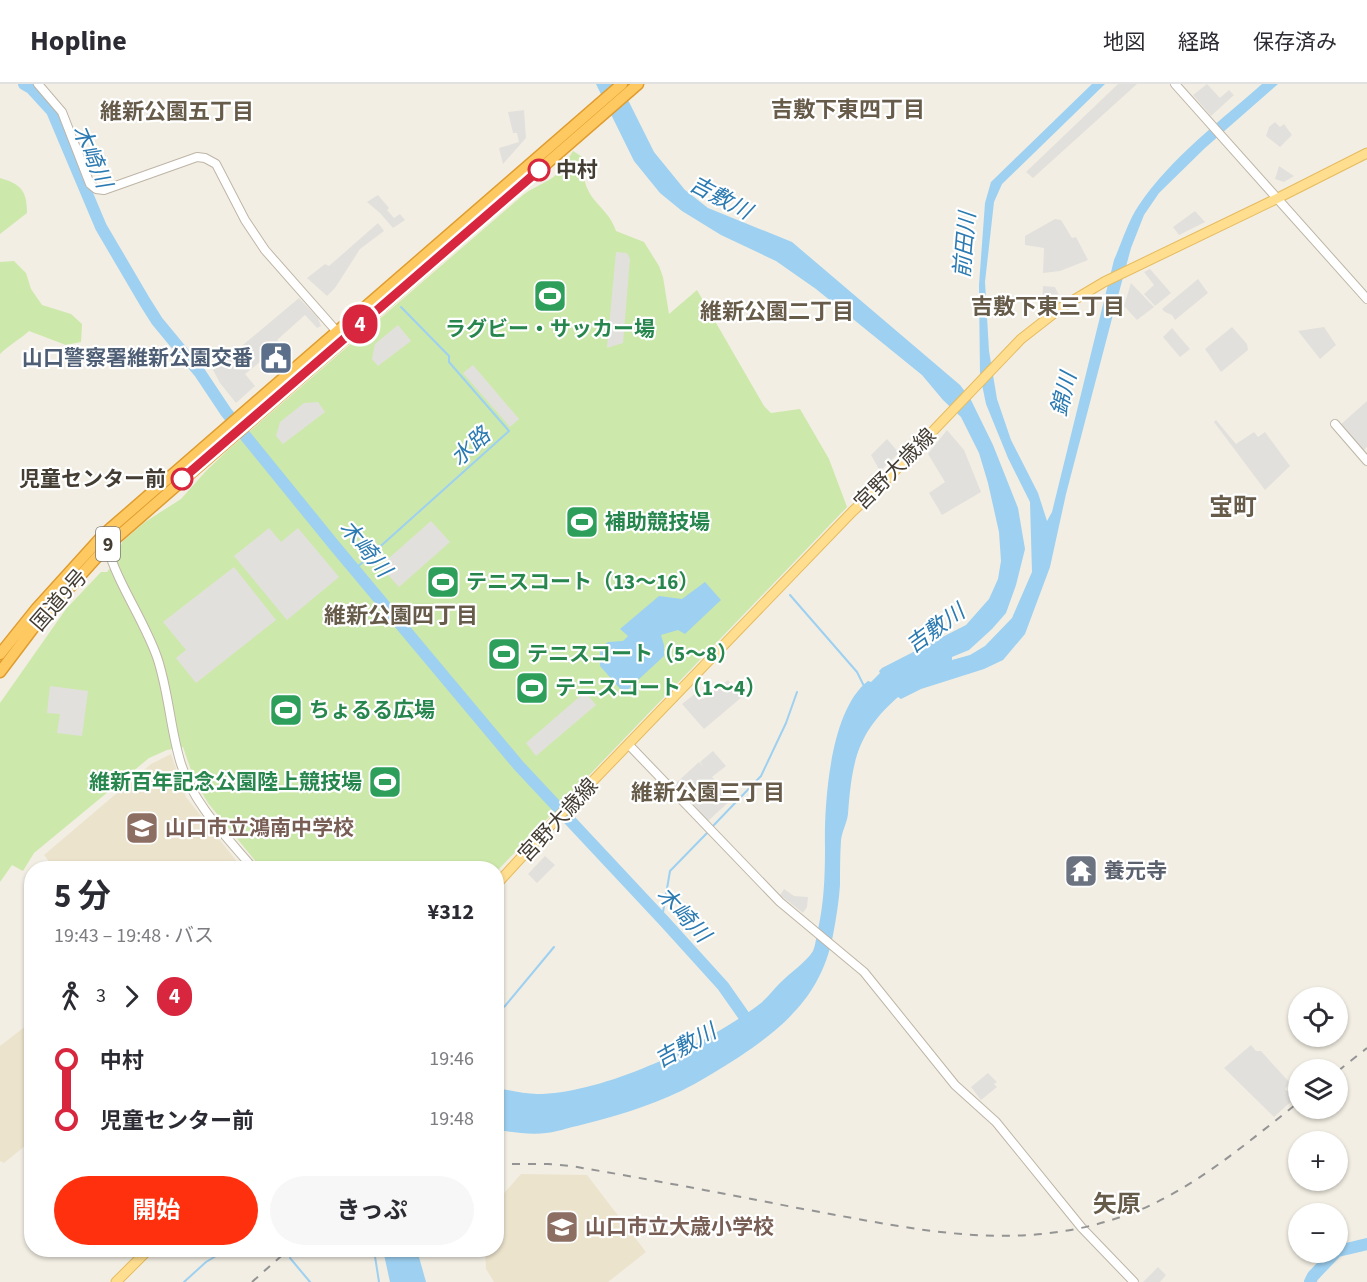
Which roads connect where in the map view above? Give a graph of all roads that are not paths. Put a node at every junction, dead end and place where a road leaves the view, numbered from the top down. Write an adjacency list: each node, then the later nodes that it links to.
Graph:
1 (38, 84): 8 (street)
2 (622, 84): 8 (highway, 国道9号 / 9)
3 (1174, 84): 6 (street)
4 (637, 85): 8 (highway, 国道9号 / 9)
5 (1367, 153): 6 (main road, 宮野大歳線)
6 (1276, 199): 7 (street); 15 (main road, 宮野大歳線)
7 (1367, 299)
8 (340, 335): 10 (highway, 国道9号 / 9)
9 (1335, 424): 11 (street)
10 (232, 430): 12 (highway, 国道9号 / 9); 13 (highway, 国道9号 / 9)
11 (1367, 461)
12 (107, 546): 14 (highway, 国道9号 / 9); 16 (street)
13 (0, 654)
14 (0, 672)
15 (629, 745): 17 (main road, 宮野大歳線); 20 (street)
16 (247, 861)
17 (504, 876)
18 (141, 1257): 19 (main road)
19 (117, 1282)
20 (1134, 1282)

